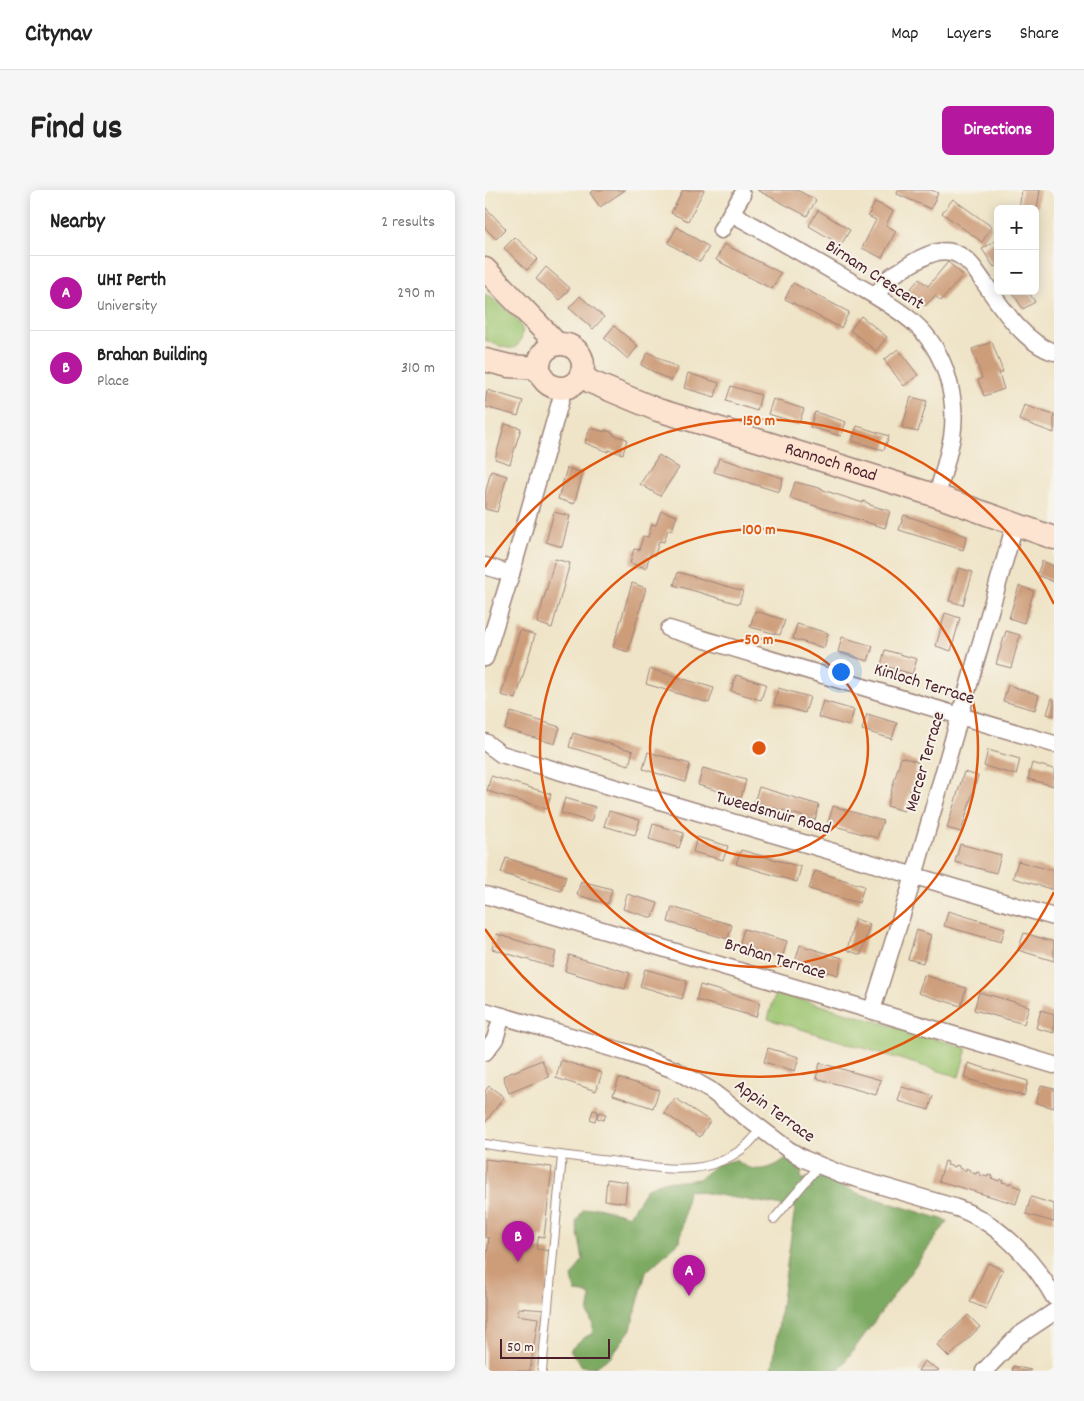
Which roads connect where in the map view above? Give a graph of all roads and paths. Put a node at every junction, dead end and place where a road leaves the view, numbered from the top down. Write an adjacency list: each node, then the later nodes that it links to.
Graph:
1 (742, 195): 2 (street)
2 (731, 212): 3 (street); 5 (street, Birnam Crescent)
3 (721, 230)
4 (485, 269): 6 (street)
5 (876, 296): 7 (street); 12 (street, Birnam Crescent)
6 (557, 344): 9 (street); 10 (street)
7 (1054, 352)
8 (485, 360): 9 (street)
9 (539, 368): 11 (street)
10 (581, 374): 11 (street); 12 (street, Rannoch Road)
11 (561, 388): 16 (street)
12 (937, 496): 13 (street, Rannoch Road)
13 (1015, 524): 14 (street, Rannoch Road); 19 (street, Mercer Terrace)
14 (1054, 538)
15 (485, 566): 16 (street)
16 (511, 574): 18 (street)
17 (669, 629): 19 (street, Kinloch Terrace)
18 (485, 658)
19 (960, 717): 21 (street, Kinloch Terrace); 22 (street, Mercer Terrace)
20 (485, 742): 22 (street, Tweedsmuir Road)
21 (1054, 744)
22 (914, 876): 24 (street, Tweedsmuir Road); 25 (street, Mercer Terrace)
23 (485, 895): 25 (street, Brahan Terrace)
24 (1054, 917)
25 (872, 1010): 29 (street, Brahan Terrace)
26 (485, 1011): 27 (street, Appin Terrace)
27 (502, 1016): 28 (street); 30 (street, Appin Terrace)
28 (485, 1052)
29 (1054, 1065)
30 (760, 1129): 32 (lane); 33 (street, Appin Terrace)
31 (485, 1144): 32 (lane)
32 (562, 1156): 37 (lane)
33 (819, 1166): 34 (lane); 35 (street, Appin Terrace)
34 (775, 1218)
35 (1054, 1296)
36 (1054, 1312): 38 (street)
37 (542, 1371)
38 (984, 1371)

